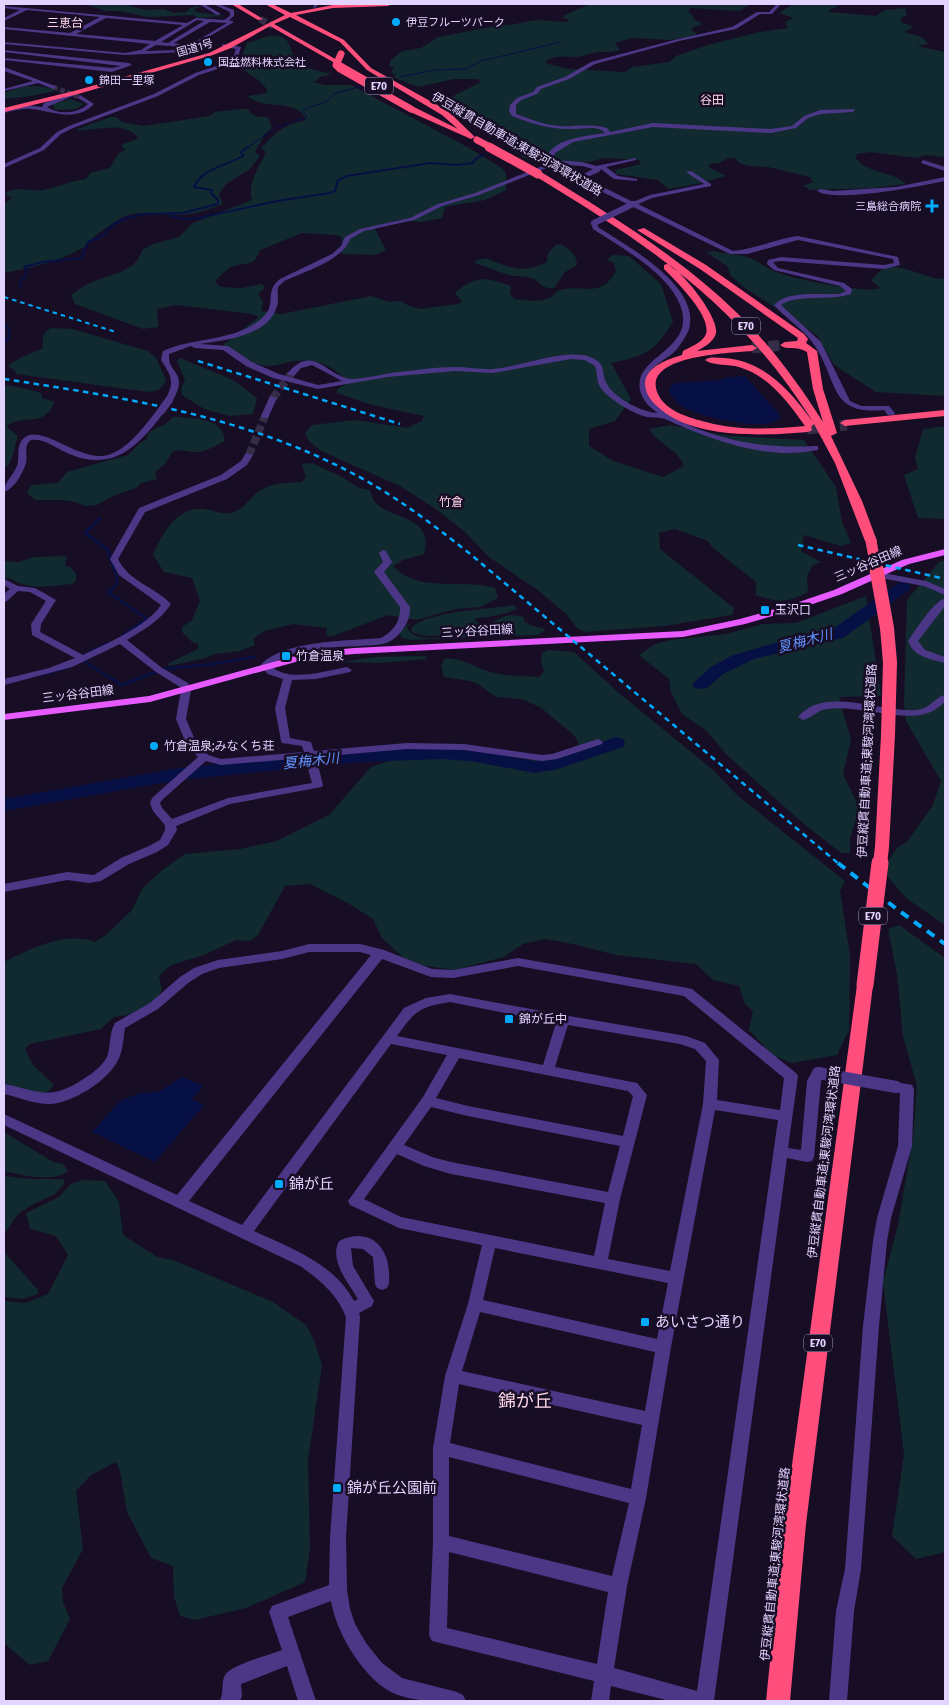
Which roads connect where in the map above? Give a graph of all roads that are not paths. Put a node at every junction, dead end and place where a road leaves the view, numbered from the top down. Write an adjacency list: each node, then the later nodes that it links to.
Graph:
1 (201, 4): 16 (street)
2 (215, 4): 23 (street)
3 (234, 4): 4 (highway)
4 (243, 4)
5 (262, 4): 18 (highway)
6 (268, 4): 18 (highway)
7 (344, 4): 11 (highway, 国道1号)
8 (388, 4): 18 (highway, 国道1号)
9 (779, 4): 66 (street)
10 (60, 5): 14 (street)
11 (316, 6): 18 (highway, 国道1号)
12 (4, 7): 13 (street)
13 (26, 9): 14 (street); 17 (street)
14 (49, 11): 20 (street)
15 (4, 14): 17 (street)
16 (219, 14)
17 (14, 15): 19 (street); 21 (street)
18 (286, 15): 43 (highway, 国道1号); 62 (highway, bridge); 67 (highway)
19 (28, 16)
20 (106, 16): 26 (street); 28 (street)
21 (4, 20): 24 (street)
22 (208, 20): 23 (street); 28 (street); 41 (street)
23 (225, 21): 42 (street)
24 (14, 22)
25 (84, 22): 26 (street)
26 (94, 22): 27 (street); 32 (street)
27 (103, 23)
28 (187, 24): 35 (street)
29 (276, 25): 62 (highway, 伊豆縦貫自動車道;東駿河湾環状道路 / E70)
30 (4, 28): 36 (street)
31 (73, 28): 32 (street)
32 (83, 28): 33 (street); 36 (street)
33 (92, 29)
34 (167, 29): 35 (street)
35 (176, 30): 38 (street)
36 (72, 35): 40 (street); 45 (street)
37 (156, 35): 38 (street)
38 (166, 36): 40 (street)
39 (4, 43): 45 (street)
40 (155, 43): 41 (street); 47 (street)
41 (169, 44): 42 (street)
42 (193, 46): 49 (street)
43 (228, 46): 59 (highway, 国道1号); 60 (highway, 国道1号); 70 (street)
44 (126, 47): 47 (street)
45 (48, 48): 46 (street)
46 (60, 49): 49 (street); 50 (street)
47 (145, 49): 49 (street)
48 (4, 51): 50 (street)
49 (135, 53)
50 (47, 56): 52 (street); 53 (street)
51 (4, 59): 52 (street)
52 (35, 62): 53 (street)
53 (50, 64): 54 (street)
54 (43, 68)
55 (4, 70): 56 (street)
56 (37, 82): 57 (street); 58 (street)
57 (53, 87)
58 (4, 90)
59 (78, 95): 63 (highway, 国道1号); 65 (street); 65 (street)
60 (37, 100): 61 (street); 63 (highway, 国道1号)
61 (4, 102)
62 (415, 108): 67 (highway)
63 (4, 109): 65 (street)
64 (853, 110): 66 (street)
65 (48, 111)
66 (608, 134): 71 (street)
67 (474, 139): 81 (highway, 伊豆縦貫自動車道;東駿河湾環状道路 / E70, bridge)
68 (4, 158): 70 (street)
69 (634, 159): 74 (street)
70 (15, 161): 73 (street)
71 (550, 162): 74 (street); 84 (street)
72 (923, 162): 75 (street)
73 (4, 166)
74 (599, 167): 78 (street); 80 (street)
75 (945, 169)
76 (689, 172): 80 (street)
77 (945, 179): 79 (street)
78 (635, 180)
79 (820, 191)
80 (635, 201): 91 (street); 92 (street, bridge)
81 (586, 204): 82 (highway, 伊豆縦貫自動車道;東駿河湾環状道路 / E70); 83 (highway)
82 (610, 220): 87 (highway); 99 (highway, 伊豆縦貫自動車道;東駿河湾環状道路 / E70)
83 (801, 344): 85 (highway); 99 (highway)
84 (188, 345): 89 (street); 100 (street, bridge)
85 (785, 346)
86 (753, 349): 87 (highway)
87 (671, 364): 96 (highway); 101 (highway)
88 (291, 374): 89 (street)
89 (350, 381): 92 (street)
90 (273, 398): 94 (street)
91 (891, 413)
92 (665, 415): 97 (street)
93 (945, 415): 95 (highway)
94 (265, 416)
95 (846, 424)
96 (806, 428)
97 (815, 448)
98 (249, 455): 110 (street)
99 (844, 468): 101 (highway, 伊豆縦貫自動車道;東駿河湾環状道路 / E70)
100 (4, 490)
101 (858, 501): 163 (highway, 伊豆縦貫自動車道;東駿河湾環状道路 / E70, bridge)
102 (945, 552): 104 (main road, 三ッ谷谷田線)
103 (383, 553): 113 (street)
104 (878, 575): 107 (street); 113 (main road, 三ッ谷谷田線)
105 (4, 582): 106 (street)
106 (16, 588): 108 (street); 111 (street)
107 (945, 592)
108 (4, 598)
109 (945, 601): 112 (street)
110 (121, 640): 111 (street); 117 (street)
111 (82, 658): 116 (street)
112 (945, 660)
113 (266, 666): 115 (street); 117 (main road, 三ッ谷谷田線)
114 (347, 670): 115 (street)
115 (288, 677): 123 (street)
116 (4, 682)
117 (186, 690): 119 (main road, 三ッ谷谷田線); 122 (street)
118 (945, 698): 120 (street)
119 (4, 717)
120 (802, 717)
121 (598, 742): 123 (street)
122 (204, 757): 123 (street); 124 (street)
123 (311, 758): 124 (street)
124 (170, 824): 125 (street)
125 (4, 888)
126 (380, 954): 131 (street); 134 (street); 140 (street)
127 (563, 1020): 128 (street); 130 (street); 133 (street)
128 (388, 1039): 129 (street); 141 (street)
129 (456, 1052): 130 (street); 132 (street)
130 (548, 1070): 136 (street)
131 (4, 1089)
132 (428, 1100): 136 (street); 137 (street)
133 (710, 1104): 134 (street); 144 (street)
134 (786, 1116): 138 (street)
135 (4, 1119): 140 (street)
136 (628, 1142): 139 (street)
137 (396, 1146): 139 (street); 142 (street)
138 (782, 1152): 162 (street); 164 (street, bridge)
139 (614, 1199): 143 (street)
140 (180, 1202): 141 (street)
141 (244, 1233): 147 (street)
142 (490, 1240): 143 (street); 146 (street)
143 (600, 1262): 144 (street)
144 (677, 1279): 148 (street)
145 (382, 1284): 147 (street)
146 (475, 1304): 148 (street); 149 (street)
147 (350, 1310): 155 (street)
148 (663, 1347): 150 (street)
149 (453, 1376): 150 (street); 151 (street)
150 (651, 1420): 152 (street)
151 (441, 1448): 152 (street); 153 (street)
152 (638, 1498): 154 (street)
153 (441, 1542): 154 (street); 157 (street)
154 (618, 1586): 157 (street)
155 (338, 1590): 156 (street); 160 (street)
156 (292, 1655): 158 (street); 159 (street)
157 (604, 1675): 161 (street); 162 (street)
158 (229, 1701)
159 (307, 1701)
160 (457, 1701)
161 (600, 1701)
162 (704, 1701)
163 (778, 1701)
164 (838, 1701)

